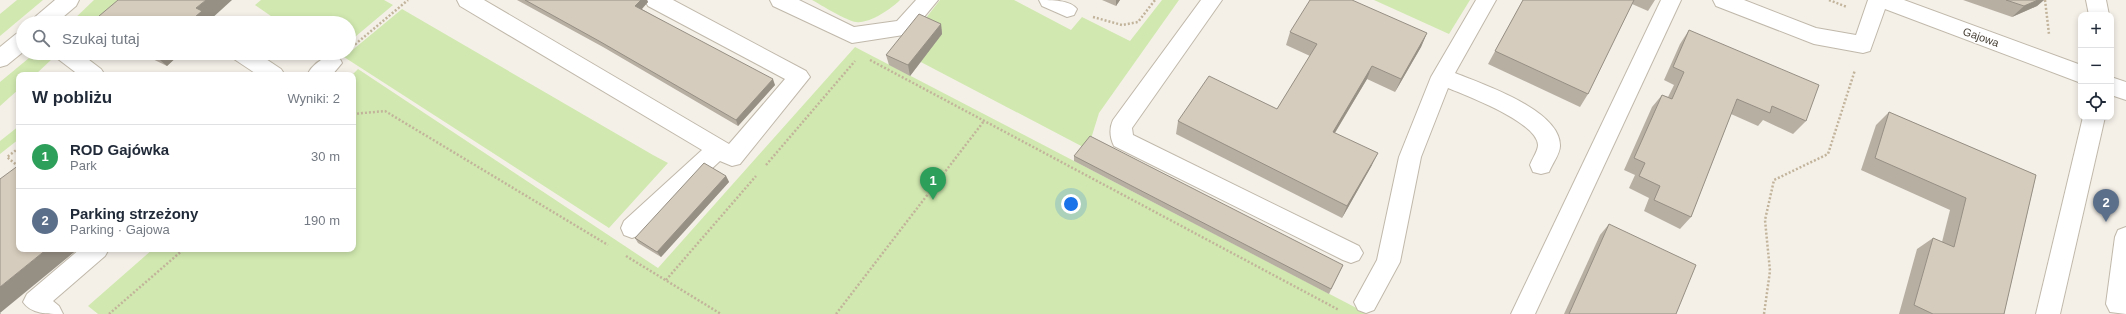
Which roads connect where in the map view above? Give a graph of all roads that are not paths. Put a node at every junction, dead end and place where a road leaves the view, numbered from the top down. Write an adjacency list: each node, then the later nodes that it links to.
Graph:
1 (69, 0): 16 (street)
2 (466, 0): 26 (street)
3 (656, 0): 26 (street)
4 (780, 0): 5 (street)
5 (928, 0)
6 (1049, 0): 14 (street)
7 (1212, 0): 31 (street)
8 (1486, 0): 24 (street)
9 (1671, 0): 35 (street)
10 (1723, 0): 11 (street)
11 (1878, 0)
12 (1882, 0): 23 (street, Gajowa)
13 (2096, 0): 15 (street)
14 (1067, 9)
15 (2098, 12)
16 (50, 16)
17 (16, 46): 18 (street)
18 (0, 59)
19 (74, 60): 21 (street)
20 (252, 60): 22 (street)
21 (90, 72)
22 (270, 72)
23 (2078, 73)
24 (1442, 77): 27 (street); 32 (street)
25 (2093, 120): 36 (street)
26 (719, 149): 28 (street)
27 (1541, 165)
28 (632, 228)
29 (2126, 237): 33 (street)
30 (93, 252): 34 (street)
31 (1351, 254)
32 (1366, 302)
33 (2126, 307)
34 (51, 314)
35 (1523, 314)
36 (2048, 314)

